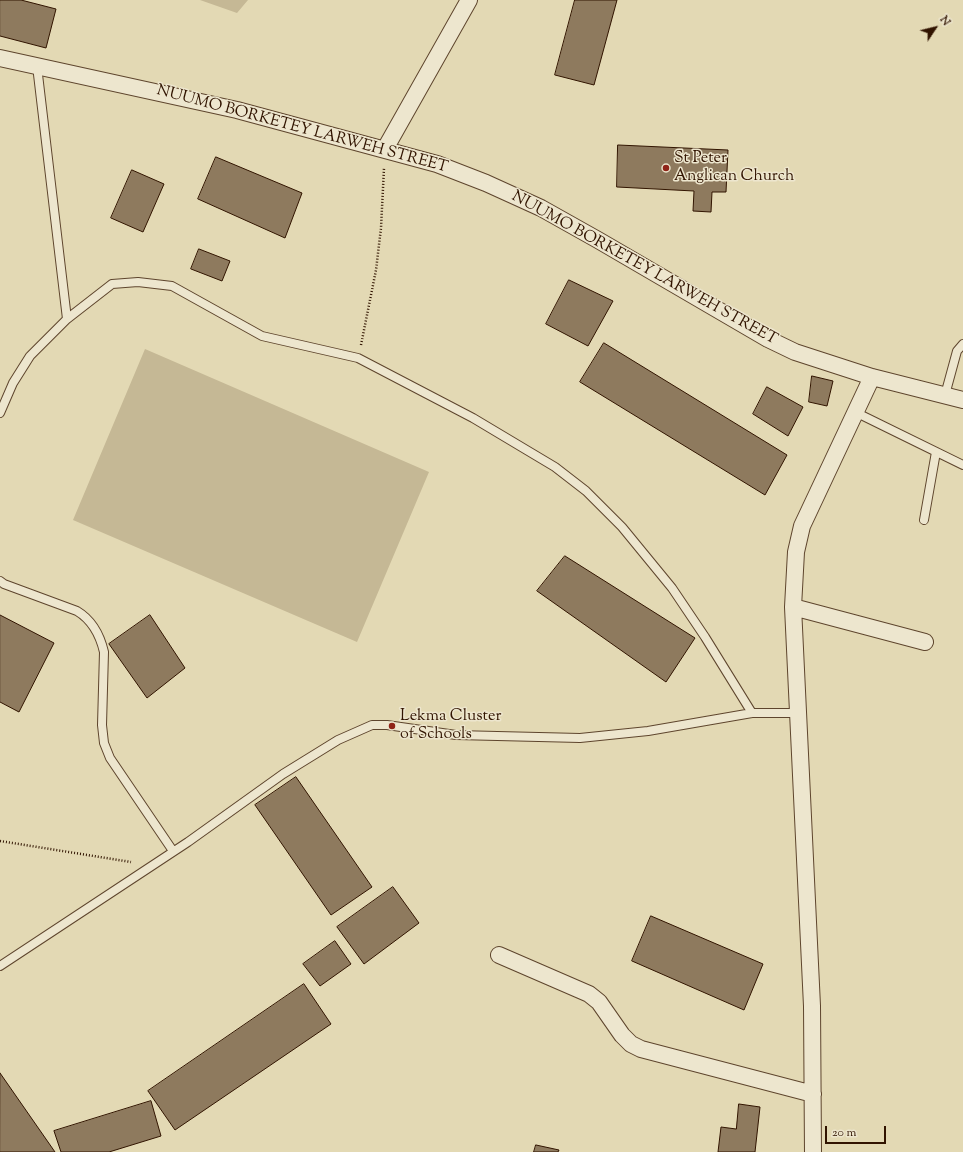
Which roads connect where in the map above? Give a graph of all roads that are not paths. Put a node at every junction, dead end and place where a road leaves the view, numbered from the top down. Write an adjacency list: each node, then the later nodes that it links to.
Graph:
1 (469, 0): 4 (street)
2 (0, 58): 3 (street, NUUMO BORKETEY LARWEH STREET)
3 (37, 66): 4 (street, NUUMO BORKETEY LARWEH STREET); 5 (lane)
4 (385, 149): 7 (street, NUUMO BORKETEY LARWEH STREET)
5 (67, 318): 11 (lane); 18 (lane)
6 (963, 344): 8 (lane)
7 (872, 376): 8 (street, NUUMO BORKETEY LARWEH STREET); 10 (street)
8 (945, 395): 9 (street, NUUMO BORKETEY LARWEH STREET)
9 (963, 400)
10 (855, 412): 12 (lane); 16 (street)
11 (0, 413)
12 (936, 452): 13 (lane); 14 (lane)
13 (963, 465)
14 (924, 520)
15 (0, 581): 20 (lane)
16 (793, 607): 17 (street); 19 (street)
17 (925, 642)
18 (752, 713): 19 (lane); 20 (lane)
19 (797, 713): 23 (street)
20 (173, 851): 22 (lane)
21 (499, 955): 23 (street)
22 (0, 966)
23 (813, 1094): 24 (street)
24 (813, 1152)

